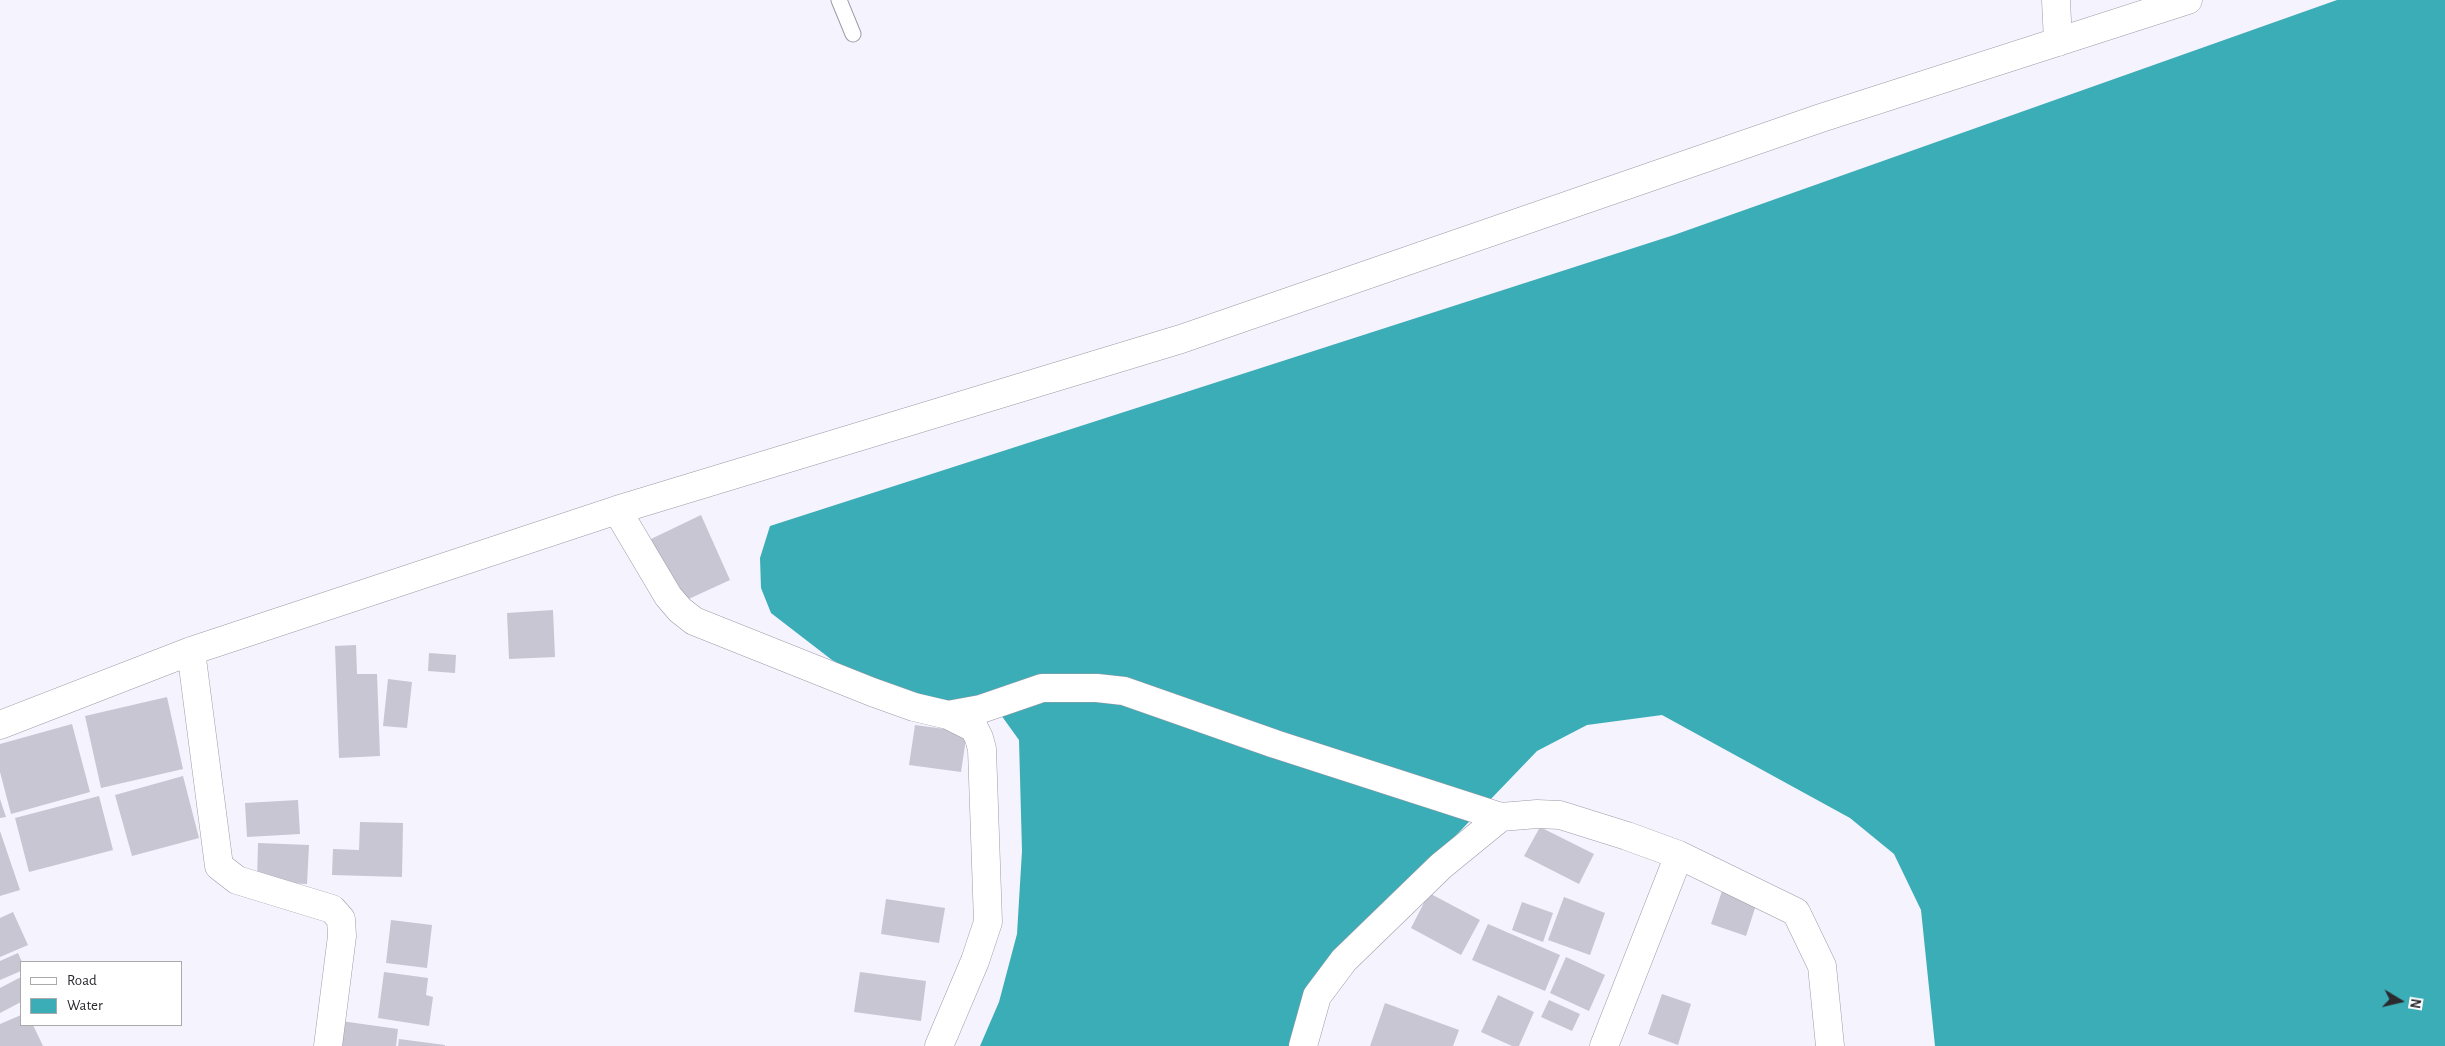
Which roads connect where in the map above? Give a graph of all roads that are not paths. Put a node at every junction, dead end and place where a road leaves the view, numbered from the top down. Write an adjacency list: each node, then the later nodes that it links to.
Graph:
1 (839, 0): 4 (lane)
2 (2056, 0): 5 (street)
3 (2188, 0): 5 (street)
4 (853, 34)
5 (2058, 42): 6 (street)
6 (617, 510): 7 (street); 8 (street)
7 (191, 651): 9 (street); 12 (street)
8 (956, 714): 10 (street); 13 (street)
9 (0, 725)
10 (1496, 816): 11 (street); 14 (street)
11 (1679, 855): 15 (street); 16 (street)
12 (328, 1046)
13 (939, 1046)
14 (1303, 1046)
15 (1604, 1046)
16 (1830, 1046)

